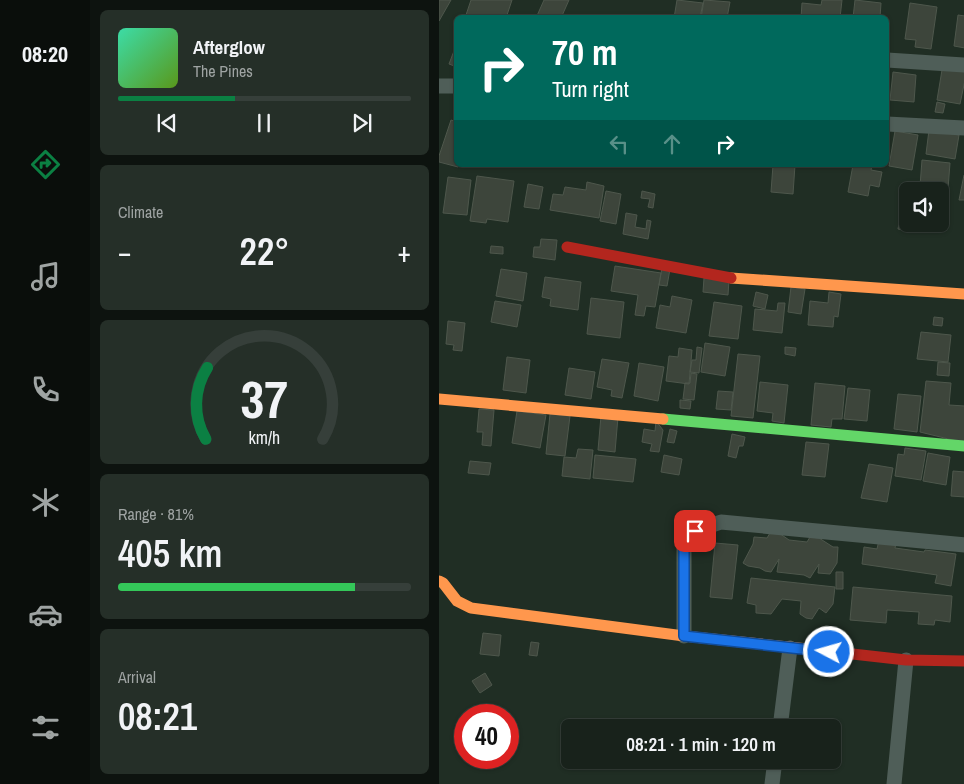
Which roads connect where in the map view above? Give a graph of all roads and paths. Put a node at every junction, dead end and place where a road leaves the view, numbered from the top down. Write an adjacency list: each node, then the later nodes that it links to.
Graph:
1 (889, 60): 2 (street)
2 (964, 65)
3 (439, 86): 4 (street)
4 (454, 86)
5 (889, 124): 6 (street)
6 (964, 128)
7 (567, 247): 8 (street)
8 (964, 294)
9 (439, 399): 10 (street)
10 (964, 446)
11 (964, 545): 13 (street)
12 (439, 581): 13 (street)
13 (684, 636): 14 (street)
14 (790, 648): 15 (street); 17 (street)
15 (906, 660): 16 (street); 20 (street)
16 (964, 662)
17 (780, 719)
18 (774, 769): 19 (street)
19 (772, 784)
20 (894, 784)

